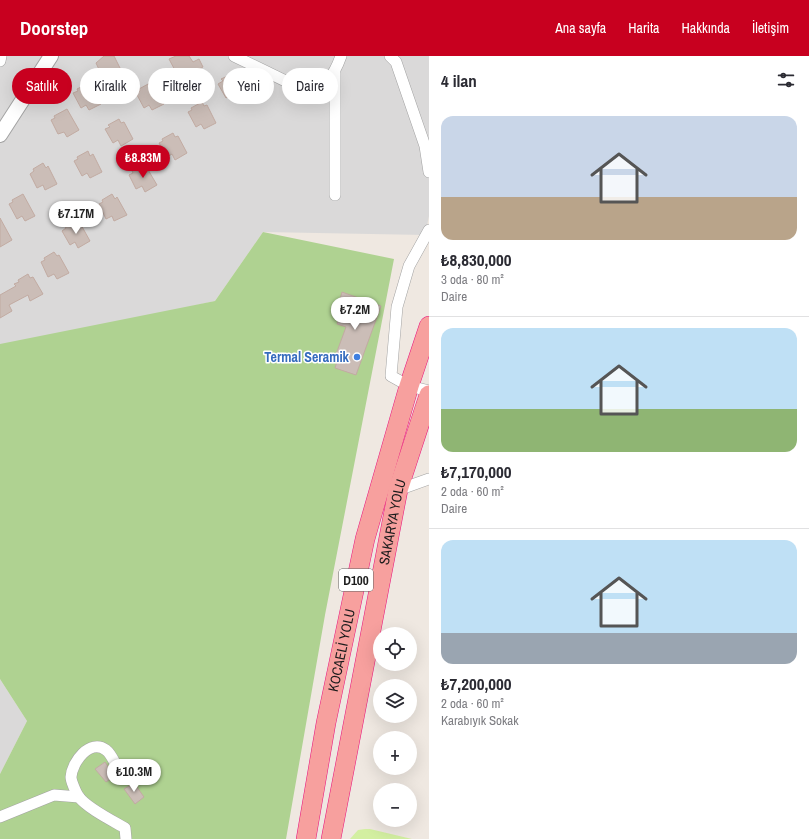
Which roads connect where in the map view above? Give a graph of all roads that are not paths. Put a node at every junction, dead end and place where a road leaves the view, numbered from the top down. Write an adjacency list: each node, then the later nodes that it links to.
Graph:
1 (1, 56): 6 (street)
2 (51, 56): 10 (street)
3 (234, 56): 8 (street)
4 (341, 56): 7 (street)
5 (390, 56): 11 (street)
6 (0, 61)
7 (337, 68)
8 (282, 79)
9 (335, 104): 12 (street)
10 (0, 136)
11 (429, 172)
12 (335, 195)
13 (429, 230): 15 (street)
14 (429, 326): 15 (highway, KOCAELİ YOLU / D100)
15 (409, 386): 16 (street); 24 (highway, KOCAELİ YOLU / D100)
16 (429, 390)
17 (429, 395): 19 (highway, SAKARYA YOLU / D100)
18 (429, 479): 19 (street)
19 (398, 490): 25 (highway, SAKARYA YOLU / D100)
20 (115, 763): 21 (street)
21 (79, 797): 22 (street); 23 (street)
22 (0, 817)
23 (126, 839)
24 (306, 839)
25 (331, 839)

